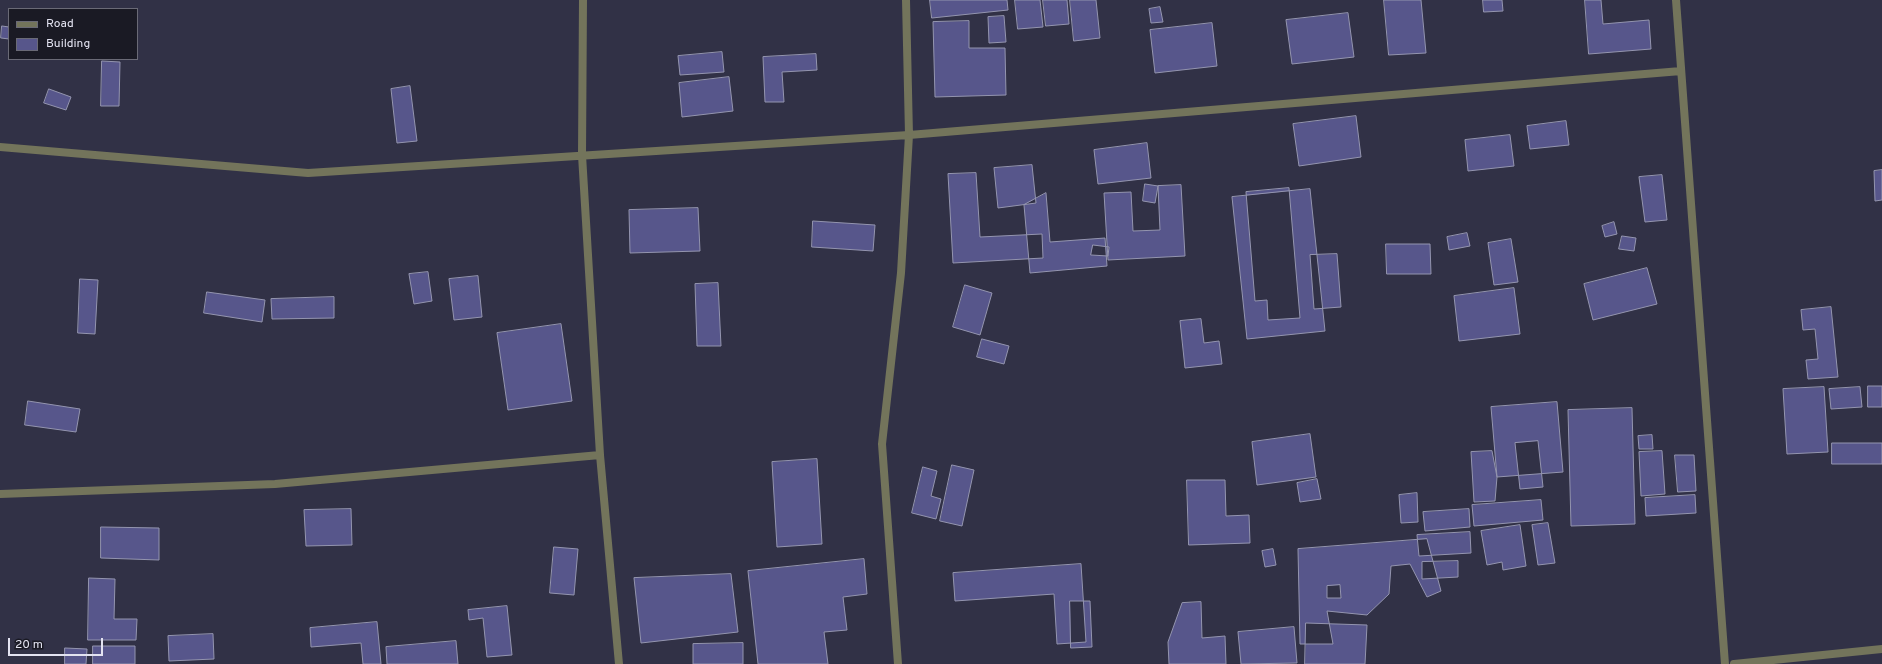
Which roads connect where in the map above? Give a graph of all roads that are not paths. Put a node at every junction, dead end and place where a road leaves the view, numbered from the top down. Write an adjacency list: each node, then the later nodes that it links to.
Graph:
1 (583, 0): 7 (street)
2 (906, 0): 5 (street)
3 (1676, 0): 4 (street)
4 (1681, 71): 5 (street); 13 (street)
5 (909, 135): 7 (street); 12 (street)
6 (0, 147): 7 (street)
7 (582, 155): 8 (street)
8 (600, 455): 9 (street); 11 (street)
9 (0, 494)
10 (1882, 649): 14 (street)
11 (619, 664)
12 (898, 664)
13 (1725, 664)
14 (1734, 664)

